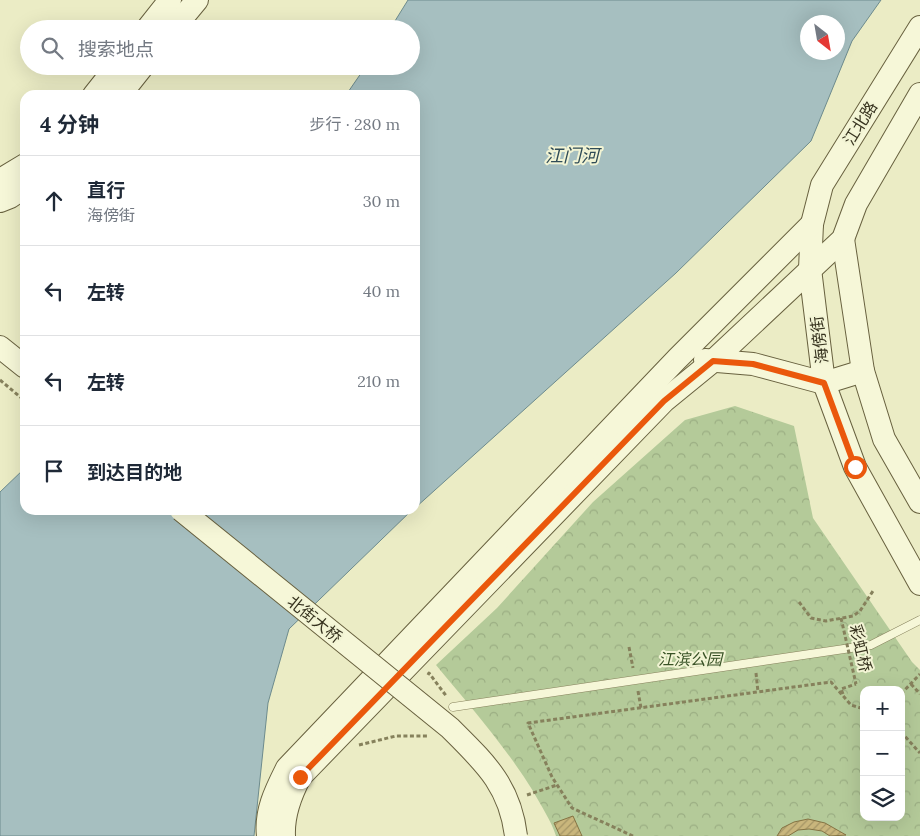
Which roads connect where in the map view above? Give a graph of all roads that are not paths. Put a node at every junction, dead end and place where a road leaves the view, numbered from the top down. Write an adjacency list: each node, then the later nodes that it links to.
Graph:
1 (170, 0): 3 (main road)
2 (196, 0): 4 (main road)
3 (154, 20)
4 (180, 20)
5 (920, 27): 15 (main road, 江北路)
6 (110, 75): 8 (main road)
7 (136, 75): 9 (main road)
8 (98, 90)
9 (124, 90)
10 (920, 94): 16 (main road)
11 (20, 169): 12 (main road)
12 (0, 180)
13 (20, 190): 14 (main road)
14 (0, 201)
15 (812, 224): 17 (main road, 海傍街); 19 (main road)
16 (843, 239): 17 (main road); 22 (main road)
17 (810, 269): 20 (main road); 23 (main road, 海傍街)
18 (0, 347): 21 (main road)
19 (677, 359): 20 (main road); 30 (main road)
20 (713, 361): 23 (main road); 30 (main road)
21 (13, 371)
22 (863, 371): 23 (main road); 24 (main road)
23 (824, 383): 27 (main road, 海傍街)
24 (920, 502)
25 (188, 515): 29 (main road, 北街大桥, bridge)
26 (207, 515): 29 (main road, 北街大桥)
27 (920, 584)
28 (920, 620): 29 (lane)
29 (453, 718): 33 (main road, bridge); 34 (main road)
30 (293, 773): 31 (main road); 32 (main road)
31 (268, 836)
32 (284, 836)
33 (516, 836)
34 (530, 836)

